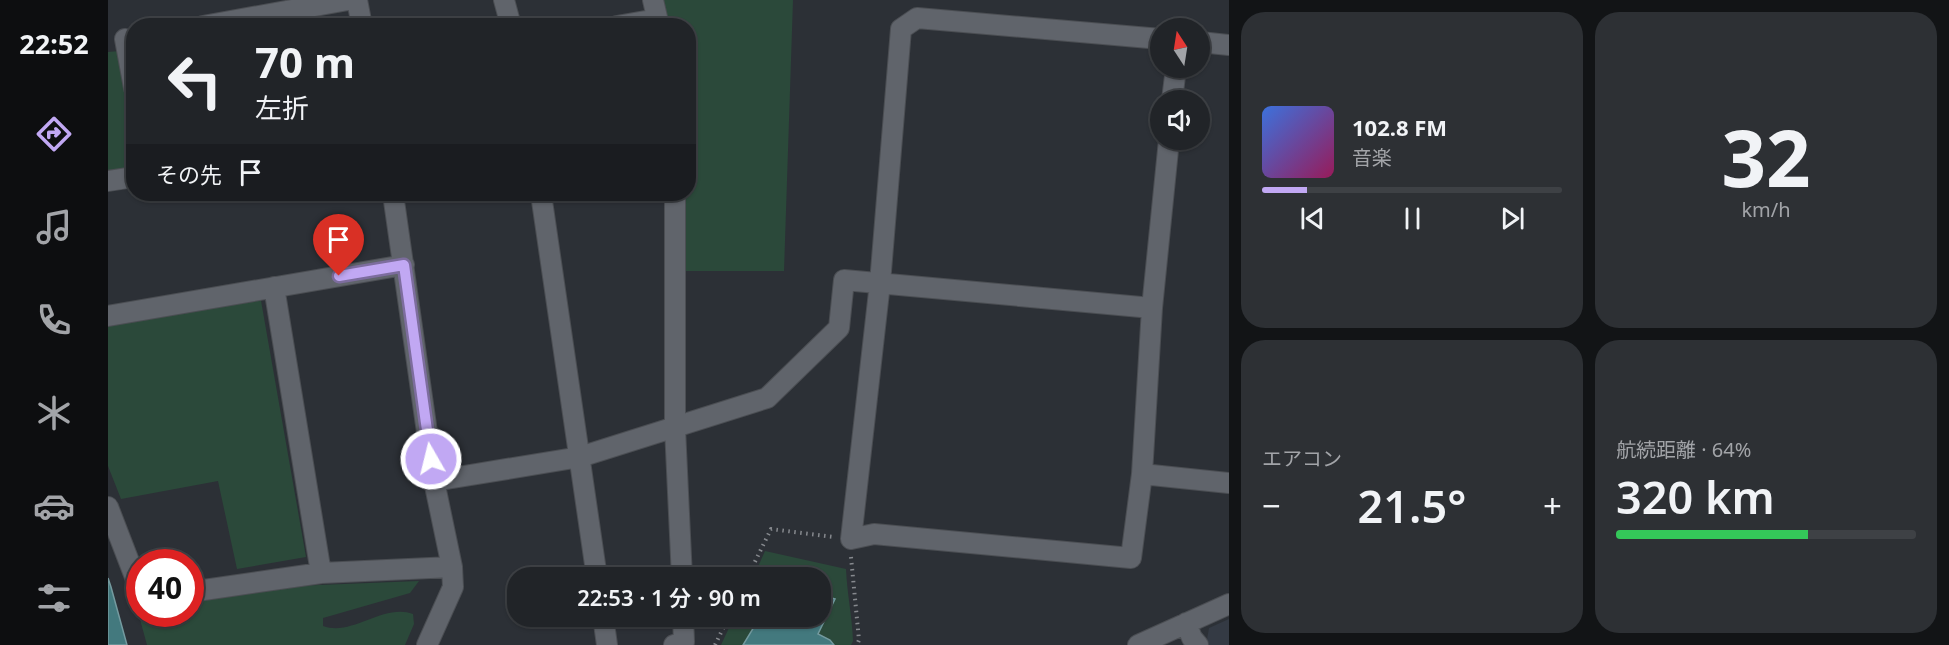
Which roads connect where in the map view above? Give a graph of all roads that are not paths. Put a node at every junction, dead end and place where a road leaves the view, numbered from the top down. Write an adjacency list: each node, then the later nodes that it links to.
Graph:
1 (348, 0): 4 (street)
2 (357, 0): 5 (street)
3 (504, 0): 6 (street)
4 (248, 18)
5 (360, 18)
6 (509, 18)
7 (1150, 38): 19 (street)
8 (122, 40): 11 (street)
9 (1210, 43): 10 (street)
10 (1229, 45)
11 (126, 56)
12 (1168, 150): 21 (street)
13 (126, 178): 14 (street)
14 (108, 181)
15 (394, 201): 18 (street)
16 (542, 201): 24 (street)
17 (675, 201): 23 (street)
18 (404, 265): 20 (street); 26 (street)
19 (880, 283): 21 (street); 23 (street); 25 (street)
20 (274, 287): 22 (street); 33 (street)
21 (1152, 308): 25 (street)
22 (108, 316)
23 (675, 428): 24 (street); 32 (street)
24 (580, 456): 26 (street); 31 (street)
25 (1142, 474): 27 (street)
26 (434, 481): 30 (street)
27 (1229, 483)
28 (108, 507): 29 (street)
29 (126, 554)
30 (452, 567): 33 (street); 39 (street)
31 (595, 567)
32 (681, 567)
33 (321, 573): 34 (street)
34 (204, 589)
35 (1229, 604): 36 (street)
36 (1186, 623): 42 (street); 43 (street)
37 (605, 627): 40 (street)
38 (683, 627): 41 (street)
39 (427, 645)
40 (607, 645)
41 (674, 645)
42 (1138, 645)
43 (1198, 645)

